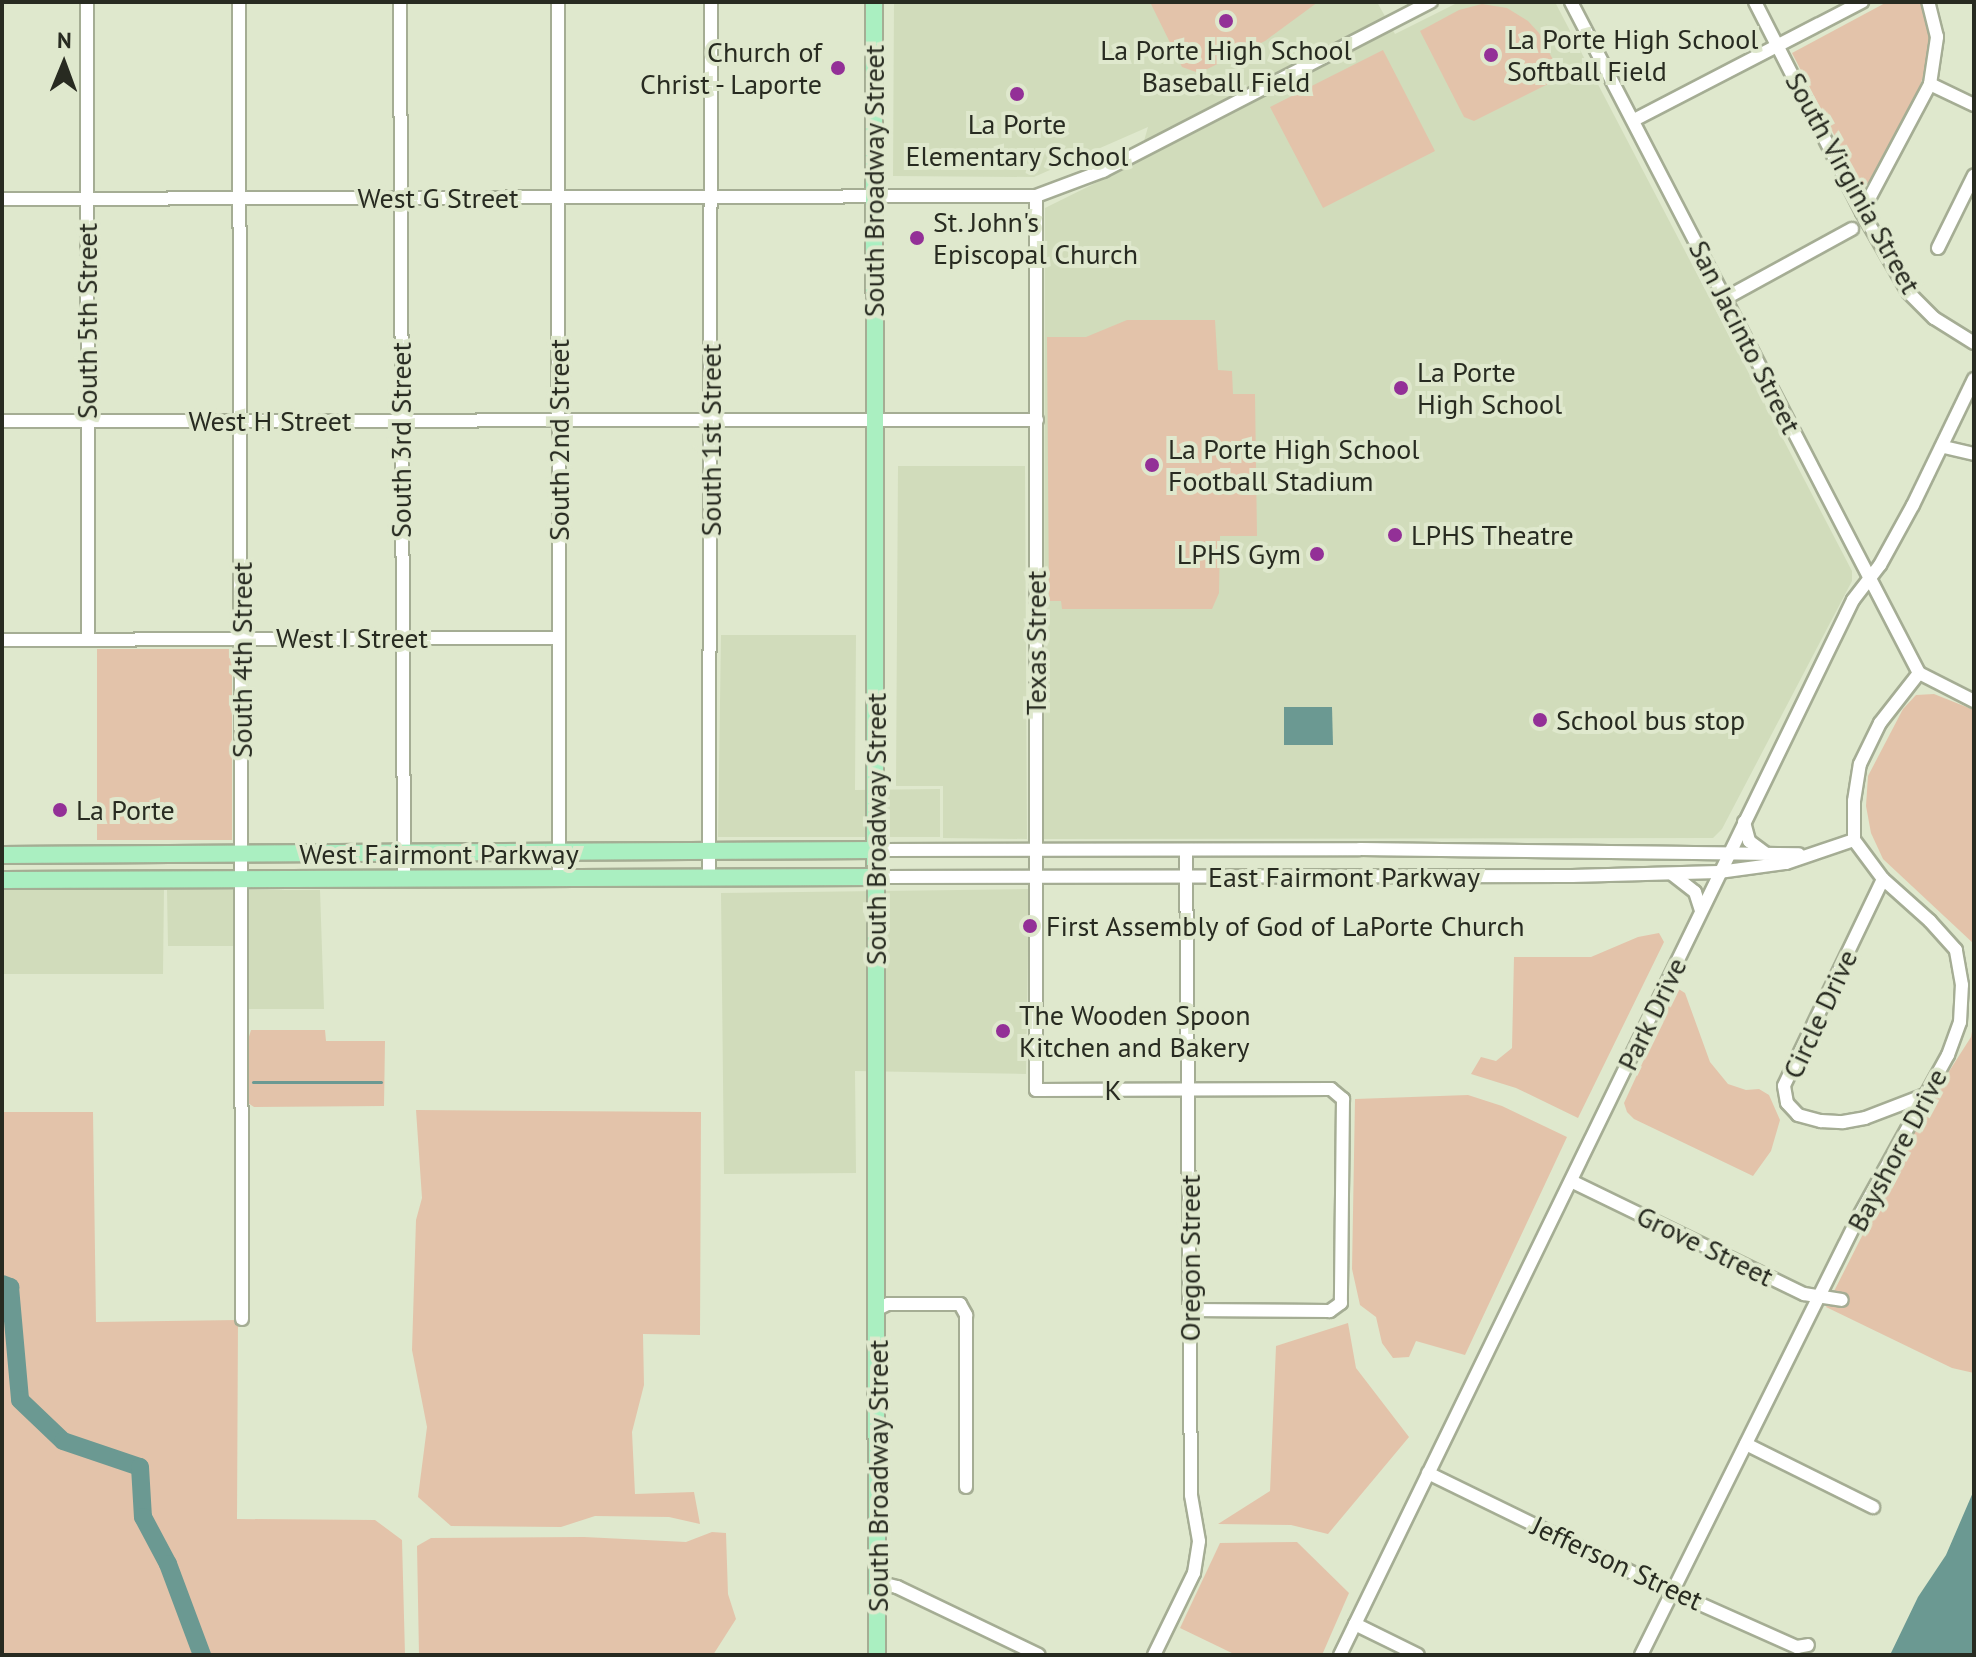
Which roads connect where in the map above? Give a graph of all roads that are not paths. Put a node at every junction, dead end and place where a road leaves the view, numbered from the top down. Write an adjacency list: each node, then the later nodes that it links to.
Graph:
1 (87, 2): 24 (street, South 5th Street)
2 (239, 2): 20 (street, South 4th Street)
3 (400, 2): 21 (street, South 3rd Street)
4 (558, 2): 22 (street, South 2nd Street)
5 (711, 2): 18 (street, South 1st Street)
6 (874, 2): 19 (main road, South Broadway Street)
7 (1431, 2): 17 (street)
8 (1571, 2): 15 (street, San Jacinto Street)
9 (1755, 2): 12 (street, South Virginia Street)
10 (1862, 2): 12 (street)
11 (1928, 2): 13 (street)
12 (1778, 45): 15 (street); 25 (street, South Virginia Street)
13 (1930, 84): 14 (street); 25 (street)
14 (1974, 105)
15 (1634, 120): 28 (street, San Jacinto Street)
16 (1974, 175): 27 (street)
17 (1036, 196): 19 (street, West G Street); 34 (street, Texas Street)
18 (711, 197): 19 (street, West G Street); 22 (street, West G Street); 32 (street, South 1st Street)
19 (875, 197): 33 (main road, South Broadway Street)
20 (241, 198): 21 (street, West G Street); 24 (street, West G Street); 37 (street, South 4th Street)
21 (400, 198): 22 (street, West G Street); 38 (street, South 3rd Street)
22 (558, 198): 31 (street, South 2nd Street)
23 (2, 199): 24 (street, West G Street)
24 (87, 199): 36 (street, South 5th Street)
25 (1862, 212): 29 (street, South Virginia Street)
26 (1852, 229): 28 (street)
27 (1938, 248)
28 (1724, 299): 41 (street, San Jacinto Street)
29 (1974, 343)
30 (1974, 379): 39 (street, Park Drive)
31 (559, 419): 32 (street, West H Street); 38 (street, West H Street); 44 (street, South 2nd Street)
32 (712, 419): 33 (street, West H Street); 56 (street, South 1st Street)
33 (874, 420): 34 (street, West H Street); 52 (main road, South Broadway Street)
34 (1037, 420): 53 (street, Texas Street)
35 (2, 421): 36 (street, West H Street)
36 (87, 421): 37 (street, West H Street); 45 (street, South 5th Street)
37 (243, 421): 38 (street, West H Street); 42 (street, South 4th Street)
38 (401, 421): 43 (street, South 3rd Street)
39 (1944, 447): 40 (street); 41 (street, Park Drive)
40 (1974, 454)
41 (1870, 578): 47 (street, San Jacinto Street); 49 (street, Park Drive)
42 (241, 638): 43 (street, West I Street); 45 (street, West I Street); 59 (street, South 4th Street)
43 (403, 638): 44 (street, West I Street); 60 (street, South 3rd Street)
44 (559, 638): 61 (street, South 2nd Street)
45 (88, 639): 46 (street, West I Street)
46 (2, 640)
47 (1919, 673): 48 (street); 50 (street)
48 (1972, 695)
49 (1744, 822): 57 (street, Park Drive); 62 (street)
50 (1854, 840): 63 (street, East Fairmont Parkway); 76 (street, Bayshore Drive)
51 (1360, 849): 55 (street, East Fairmont Parkway); 57 (street, East Fairmont Parkway); 69 (street)
52 (875, 850): 53 (street, East Fairmont Parkway); 54 (main road, West Fairmont Parkway); 67 (main road, South Broadway Street)
53 (1036, 850): 55 (street, East Fairmont Parkway); 73 (street, Texas Street)
54 (787, 851): 56 (main road, West Fairmont Parkway); 72 (main road)
55 (1186, 851): 68 (street, Oregon Street)
56 (711, 852): 61 (main road, West Fairmont Parkway); 75 (street, South 1st Street)
57 (1729, 852): 62 (street, East Fairmont Parkway); 66 (street, Park Drive)
58 (88, 854): 59 (main road, West Fairmont Parkway); 64 (main road, West Fairmont Parkway); 78 (main road)
59 (242, 854): 60 (main road, West Fairmont Parkway); 74 (street, South 4th Street)
60 (403, 854): 61 (main road, West Fairmont Parkway); 70 (street, South 3rd Street)
61 (559, 854): 71 (street, South 2nd Street)
62 (1767, 854): 63 (street, East Fairmont Parkway)
63 (1810, 854): 66 (street, East Fairmont Parkway)
64 (2, 855)
65 (1669, 872): 66 (street, East Fairmont Parkway); 69 (street, East Fairmont Parkway); 79 (street)
66 (1719, 872): 79 (street, Park Drive)
67 (875, 877): 72 (main road, West Fairmont Parkway); 73 (street, East Fairmont Parkway); 86 (main road, South Broadway Street)
68 (1188, 877): 69 (street, East Fairmont Parkway); 73 (street, East Fairmont Parkway); 81 (street, Oregon Street)
69 (1359, 877)
70 (404, 878): 71 (main road, West Fairmont Parkway); 74 (main road, West Fairmont Parkway)
71 (559, 878): 75 (main road, West Fairmont Parkway)
72 (787, 878): 75 (main road, West Fairmont Parkway)
73 (1038, 878): 80 (street, Texas Street)
74 (242, 879): 78 (main road, West Fairmont Parkway); 88 (street, South 4th Street)
75 (709, 879)
76 (1883, 879): 82 (street, Bayshore Drive); 82 (street, Circle Drive)
77 (2, 880): 78 (main road, West Fairmont Parkway)
78 (89, 880)
79 (1701, 910): 83 (street, Park Drive)
80 (1036, 1090): 81 (street, K)
81 (1190, 1090): 87 (street, Oregon Street); 87 (street, K)
82 (1925, 1095): 84 (street, Bayshore Drive)
83 (1571, 1181): 84 (street, Grove Street); 90 (street, Park Drive)
84 (1821, 1295): 85 (street, Grove Street); 89 (street, Bayshore Drive)
85 (1842, 1300)
86 (878, 1309): 91 (street); 93 (main road, South Broadway Street)
87 (1190, 1310): 99 (street, Oregon Street)
88 (242, 1319)
89 (1746, 1444): 92 (street); 94 (street, Bayshore Drive)
90 (1428, 1473): 94 (street, Jefferson Street); 95 (street, Park Drive)
91 (966, 1487)
92 (1873, 1507)
93 (877, 1582): 97 (main road, South Broadway Street); 98 (street)
94 (1672, 1590): 96 (street, Jefferson Street); 102 (street, Bayshore Drive)
95 (1355, 1624): 100 (street, Park Drive); 101 (street)
96 (1808, 1645)
97 (877, 1655)
98 (1039, 1655)
99 (1154, 1655)
100 (1340, 1655)
101 (1418, 1655)
102 (1641, 1655)

